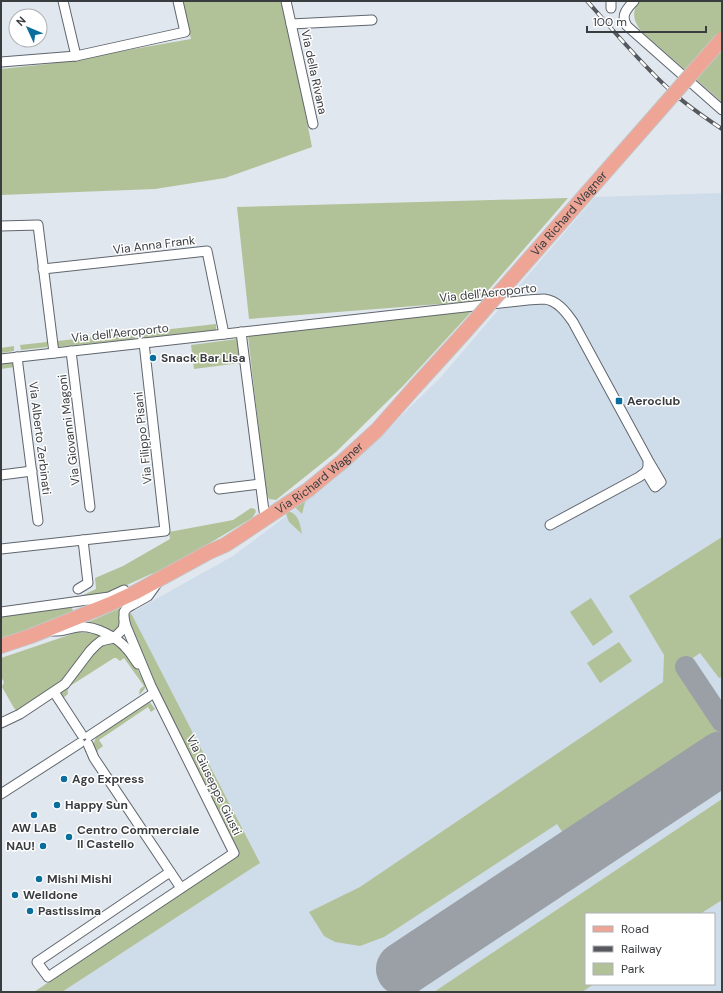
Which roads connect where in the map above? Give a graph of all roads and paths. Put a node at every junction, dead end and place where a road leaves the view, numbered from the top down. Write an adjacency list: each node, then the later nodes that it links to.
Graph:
1 (63, 1): 8 (street)
2 (178, 1): 8 (street)
3 (286, 1): 6 (street, Via della Rivana)
4 (634, 1): 10 (street)
5 (372, 20): 6 (street, Via della Rivana)
6 (291, 24): 11 (street, Via della Rivana)
7 (722, 39): 21 (main road, Via Richard Wagner, bridge)
8 (76, 56): 9 (street)
9 (1, 62)
10 (722, 110)
11 (313, 124)
12 (1, 226): 13 (street)
13 (44, 269): 15 (street, Via Anna Frank); 18 (street)
14 (241, 332): 15 (street, Via dell'Aeroporto); 22 (street, Via dell'Aeroporto); 26 (street)
15 (224, 334): 16 (street, Via dell'Aeroporto)
16 (144, 343): 17 (street, Via dell'Aeroporto); 32 (street, Via Filippo Pisani)
17 (71, 351): 18 (street, Via dell'Aeroporto); 28 (street, Via Giovanni Magoni)
18 (54, 353): 19 (street, Via dell'Aeroporto)
19 (17, 357): 20 (street, Via dell'Aeroporto); 23 (street, Via Alberto Zerbinati)
20 (1, 359)
21 (414, 387): 29 (main road, Via Richard Wagner); 34 (main road, Via Richard Wagner)
22 (648, 460): 24 (street); 24 (street, Via dell'Aeroporto)
23 (32, 471): 25 (street); 30 (street, Via Alberto Zerbinati)
24 (646, 472): 31 (street)
25 (1, 475)
26 (260, 484): 27 (street); 29 (street)
27 (219, 489)
28 (90, 507)
29 (264, 511): 34 (main road, Via Richard Wagner)
30 (38, 521)
31 (550, 525)
32 (83, 540): 33 (street); 36 (street)
33 (1, 549)
34 (209, 552): 35 (main road, Via Richard Wagner)
35 (164, 577): 37 (street); 38 (street); 39 (main road, Via Richard Wagner)
36 (78, 589)
37 (1, 612)
38 (124, 618): 40 (street); 42 (street, Via Giuseppe Giusti)
39 (46, 630): 40 (street, Via Giuseppe Giusti); 41 (main road, Via Richard Wagner)
40 (114, 638): 42 (street, Via Giuseppe Giusti); 43 (street)
41 (1, 646)
42 (153, 689): 45 (street); 48 (street, Via Giuseppe Giusti)
43 (54, 692): 44 (street); 45 (street)
44 (1, 723)
45 (85, 740): 46 (street); 47 (street)
46 (1, 794)
47 (170, 872): 48 (street); 48 (street, Via Giuseppe Giusti)
48 (181, 888)

